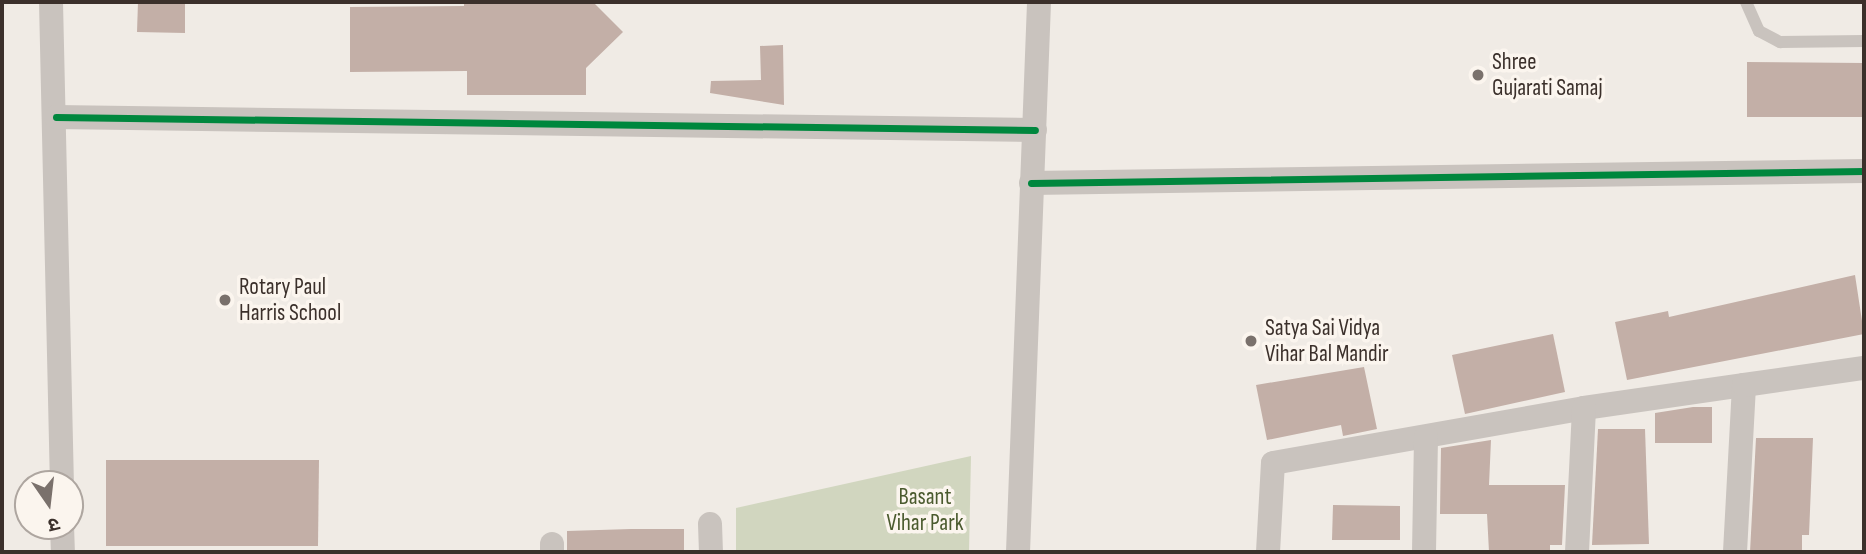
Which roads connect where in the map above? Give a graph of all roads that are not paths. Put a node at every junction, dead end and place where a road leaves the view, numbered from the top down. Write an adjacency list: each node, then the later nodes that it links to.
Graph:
1 (51, 2): 5 (street)
2 (1040, 2): 6 (street)
3 (1746, 2): 4 (lane)
4 (1864, 41)
5 (56, 117): 6 (street); 13 (street)
6 (1035, 130): 8 (street)
7 (1864, 171): 8 (street)
8 (1031, 183): 16 (street)
9 (1864, 368): 10 (street)
10 (1745, 385): 11 (street); 20 (street)
11 (1584, 408): 12 (street); 19 (street)
12 (1426, 437): 17 (street); 18 (street)
13 (62, 470)
14 (710, 524): 15 (street)
15 (711, 552)
16 (1018, 552)
17 (1268, 552)
18 (1424, 552)
19 (1577, 552)
20 (1735, 552)

